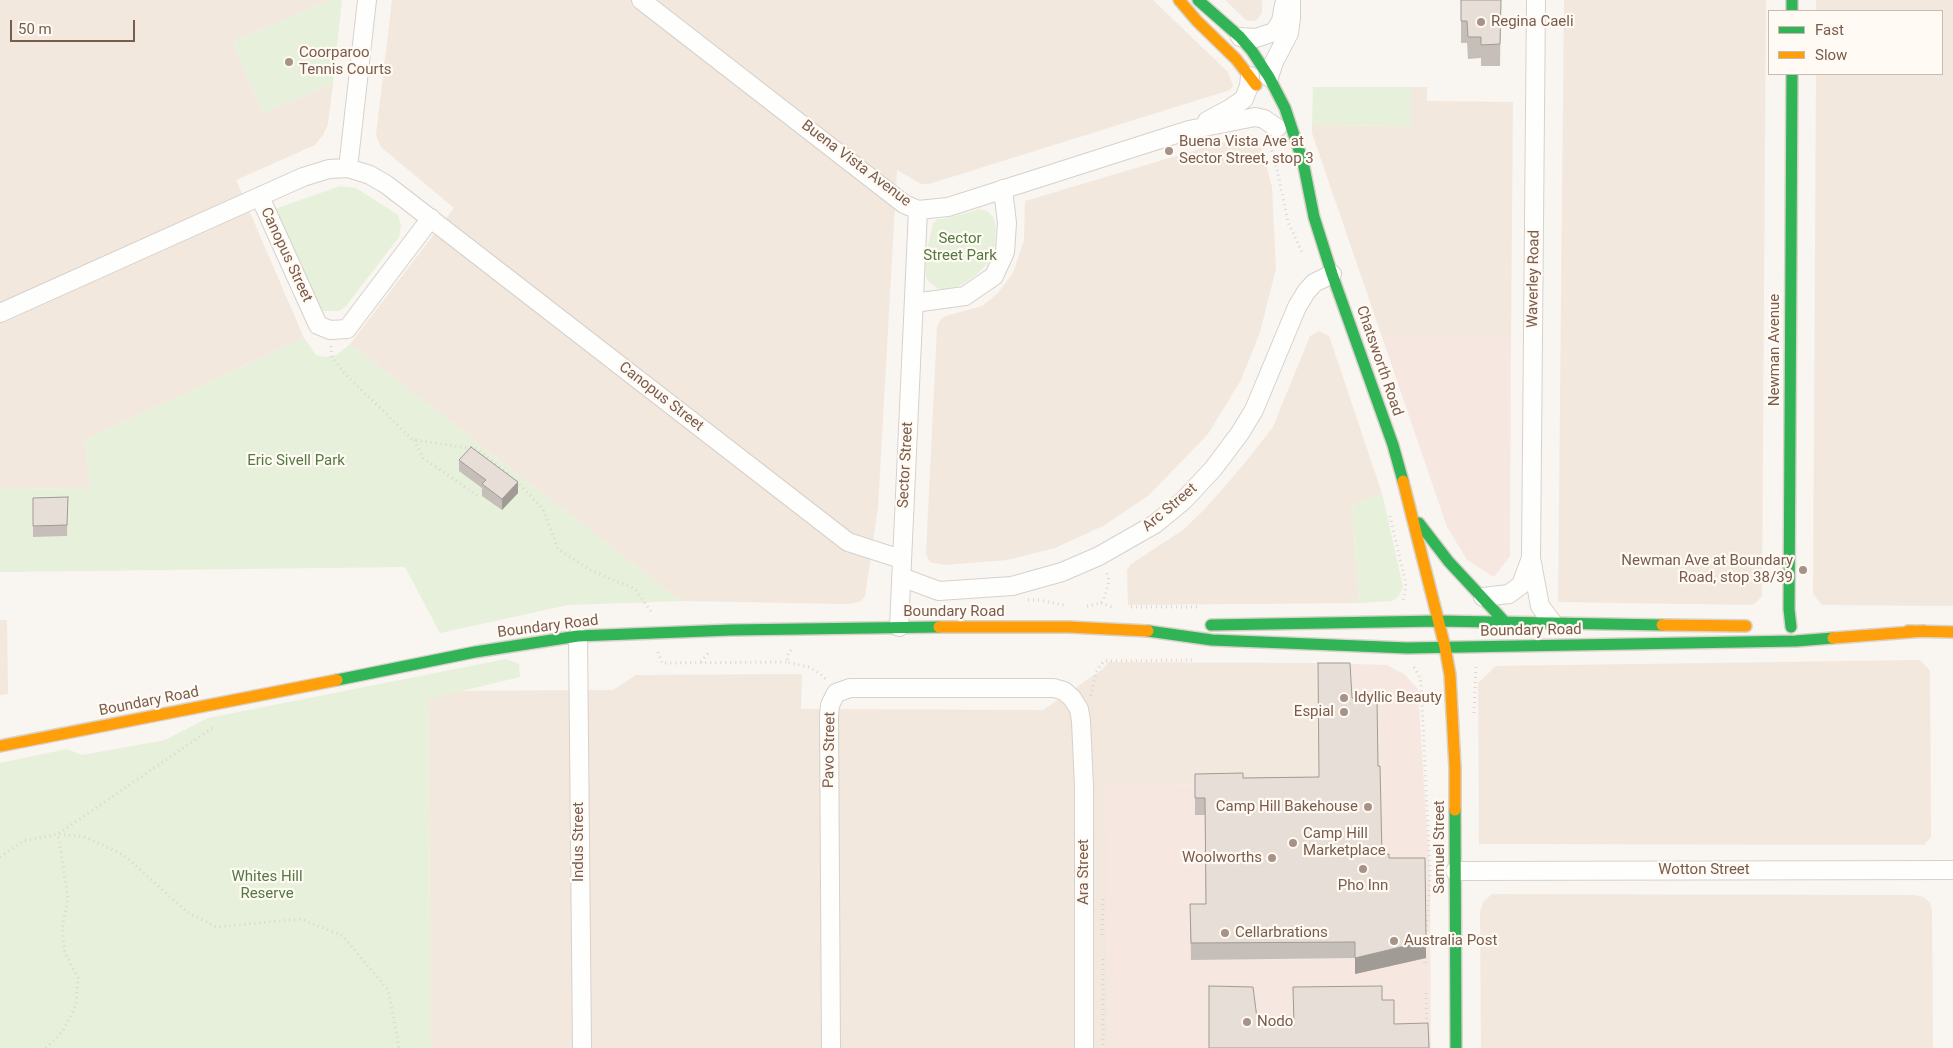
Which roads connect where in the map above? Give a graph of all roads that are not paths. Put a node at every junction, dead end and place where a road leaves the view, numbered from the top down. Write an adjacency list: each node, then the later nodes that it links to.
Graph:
1 (367, 0): 16 (street)
2 (641, 0): 20 (street, Buena Vista Avenue)
3 (1179, 0): 10 (main road)
4 (1198, 0): 8 (main road, Chatsworth Road)
5 (1285, 0): 8 (street)
6 (1291, 0): 11 (street)
7 (1536, 0): 27 (street, Waverley Road)
8 (1240, 37): 11 (main road, Chatsworth Road)
9 (1792, 75): 36 (main road, Newman Avenue)
10 (1250, 76): 12 (main road); 14 (street, Buena Vista Avenue)
11 (1269, 76): 21 (main road, Chatsworth Road)
12 (1265, 99)
13 (1271, 111): 15 (main road)
14 (1189, 130): 15 (street, Buena Vista Avenue); 18 (street, Buena Vista Avenue)
15 (1275, 135)
16 (348, 168): 19 (street, Canopus Street); 22 (street, Canopus Street)
17 (1294, 176): 21 (main road, Chatsworth Road)
18 (1003, 189): 20 (street, Buena Vista Avenue); 24 (street)
19 (260, 197): 22 (street, Canopus Street); 25 (street, Canopus Street)
20 (918, 210): 24 (street, Sector Street)
21 (1314, 217): 23 (main road, Chatsworth Road)
22 (430, 218): 28 (street, Canopus Street)
23 (1332, 274): 26 (main road, Chatsworth Road); 29 (street, Arc Street)
24 (914, 303): 28 (street, Sector Street)
25 (0, 313)
26 (1413, 515): 30 (main road, Chatsworth Road); 31 (main road, Chatsworth Road)
27 (1531, 558): 30 (street, Waverley Road); 33 (street, Waverley Road)
28 (901, 559): 29 (street, Sector Street)
29 (901, 577): 35 (street, Sector Street)
30 (1483, 597): 32 (main road, Chatsworth Road)
31 (1438, 621): 32 (main road, Boundary Road); 38 (main road, Boundary Road); 42 (main road, Chatsworth Road)
32 (1504, 621): 33 (main road, Boundary Road)
33 (1552, 622): 34 (main road, Boundary Road)
34 (1761, 626)
35 (899, 627): 38 (main road, Boundary Road); 41 (main road, Boundary Road)
36 (1791, 627)
37 (1819, 628): 39 (main road, Boundary Road)
38 (1138, 630): 42 (main road, Boundary Road)
39 (1924, 631): 40 (main road, Boundary Road); 42 (main road, Boundary Road)
40 (1953, 632)
41 (578, 636): 44 (main road, Boundary Road); 47 (street, Indus Street)
42 (1445, 647): 45 (main road, Samuel Street)
43 (1072, 698): 48 (street, Pavo Street); 49 (street, Ara Street)
44 (0, 746)
45 (1455, 870): 46 (street, Wotton Street); 50 (main road, Samuel Street)
46 (1953, 870)
47 (582, 1048)
48 (831, 1048)
49 (1084, 1048)
50 (1456, 1048)

